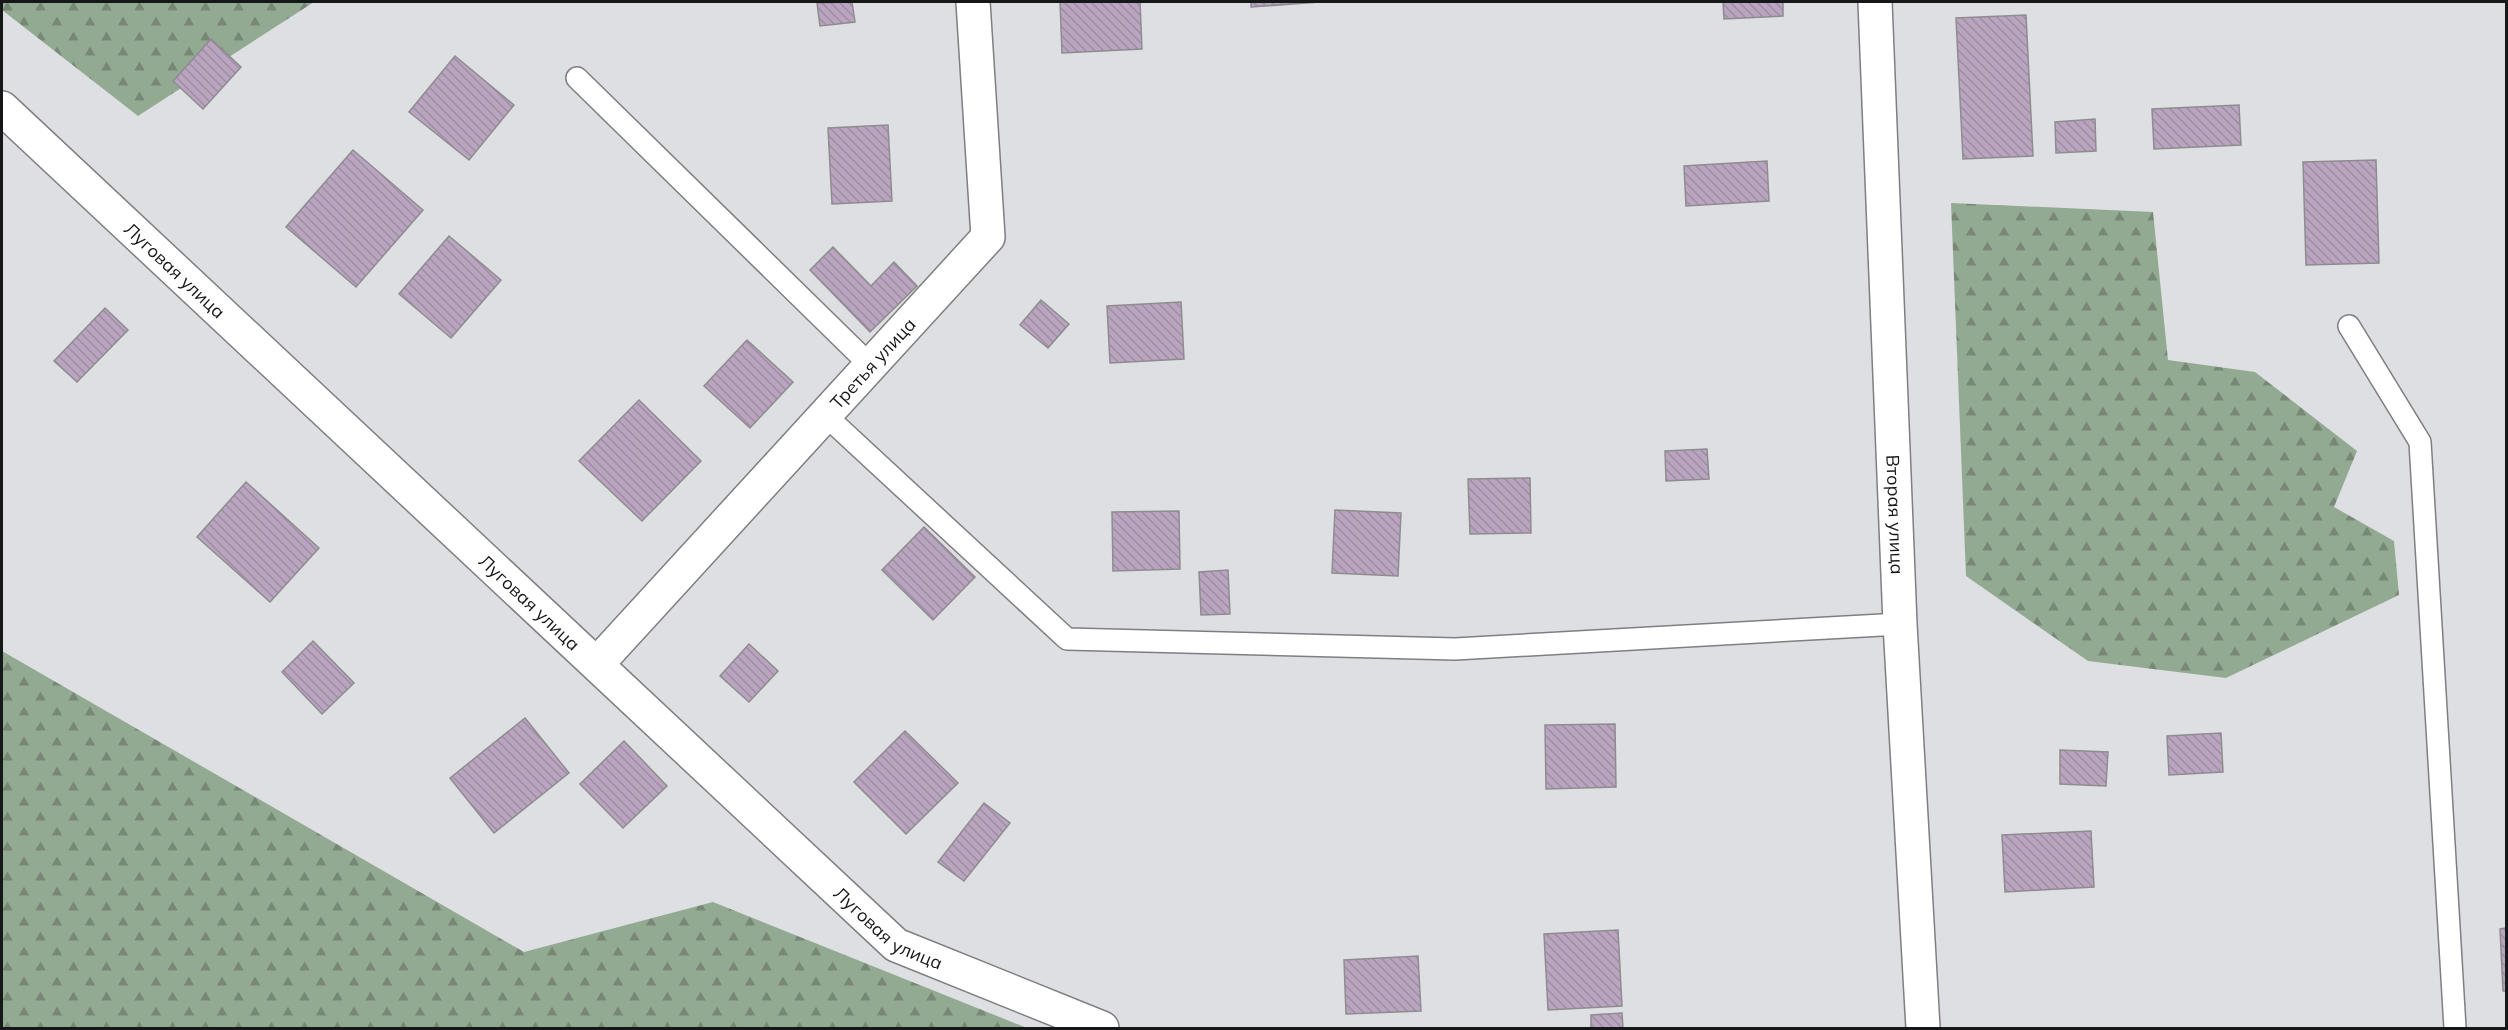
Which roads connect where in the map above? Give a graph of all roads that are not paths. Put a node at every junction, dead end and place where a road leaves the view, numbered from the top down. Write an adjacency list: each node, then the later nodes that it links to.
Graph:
1 (973, 2): 6 (street, Третья улица)
2 (1875, 2): 8 (street, Вторая улица)
3 (577, 78): 6 (lane)
4 (2, 108): 9 (street, Луговая улица)
5 (2349, 326): 12 (lane)
6 (870, 365): 7 (street, Третья улица)
7 (824, 414): 8 (lane); 9 (street, Третья улица)
8 (1900, 624): 11 (street, Вторая улица)
9 (597, 664): 10 (street, Луговая улица)
10 (1102, 1029)
11 (1923, 1029)
12 (2455, 1029)

